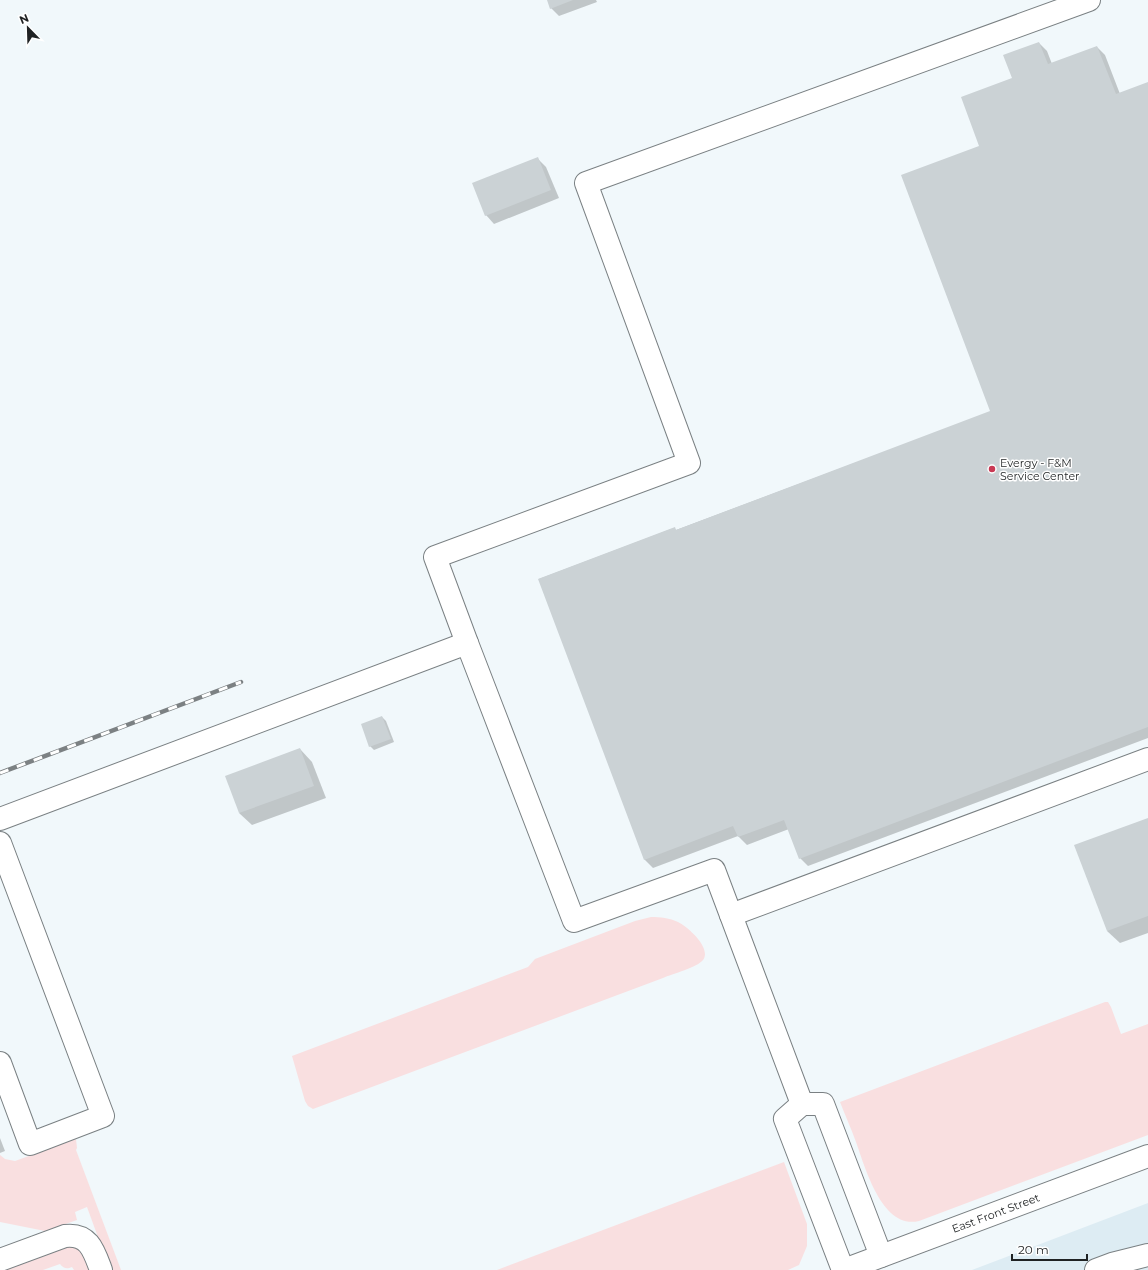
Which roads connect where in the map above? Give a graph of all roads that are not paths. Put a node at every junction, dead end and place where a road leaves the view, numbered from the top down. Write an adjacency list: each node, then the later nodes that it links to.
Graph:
1 (1089, 0): 2 (main road)
2 (467, 642): 4 (main road); 6 (main road)
3 (1148, 759): 6 (main road)
4 (0, 818)
5 (0, 843): 7 (main road)
6 (731, 915): 8 (main road)
7 (0, 1063)
8 (802, 1104): 11 (main road); 14 (main road)
9 (1148, 1156): 11 (main road, East Front Street)
10 (1148, 1255): 15 (main road)
11 (880, 1256): 14 (main road, East Front Street)
12 (0, 1260): 13 (main road)
13 (101, 1270)
14 (843, 1270)
15 (1096, 1270)

